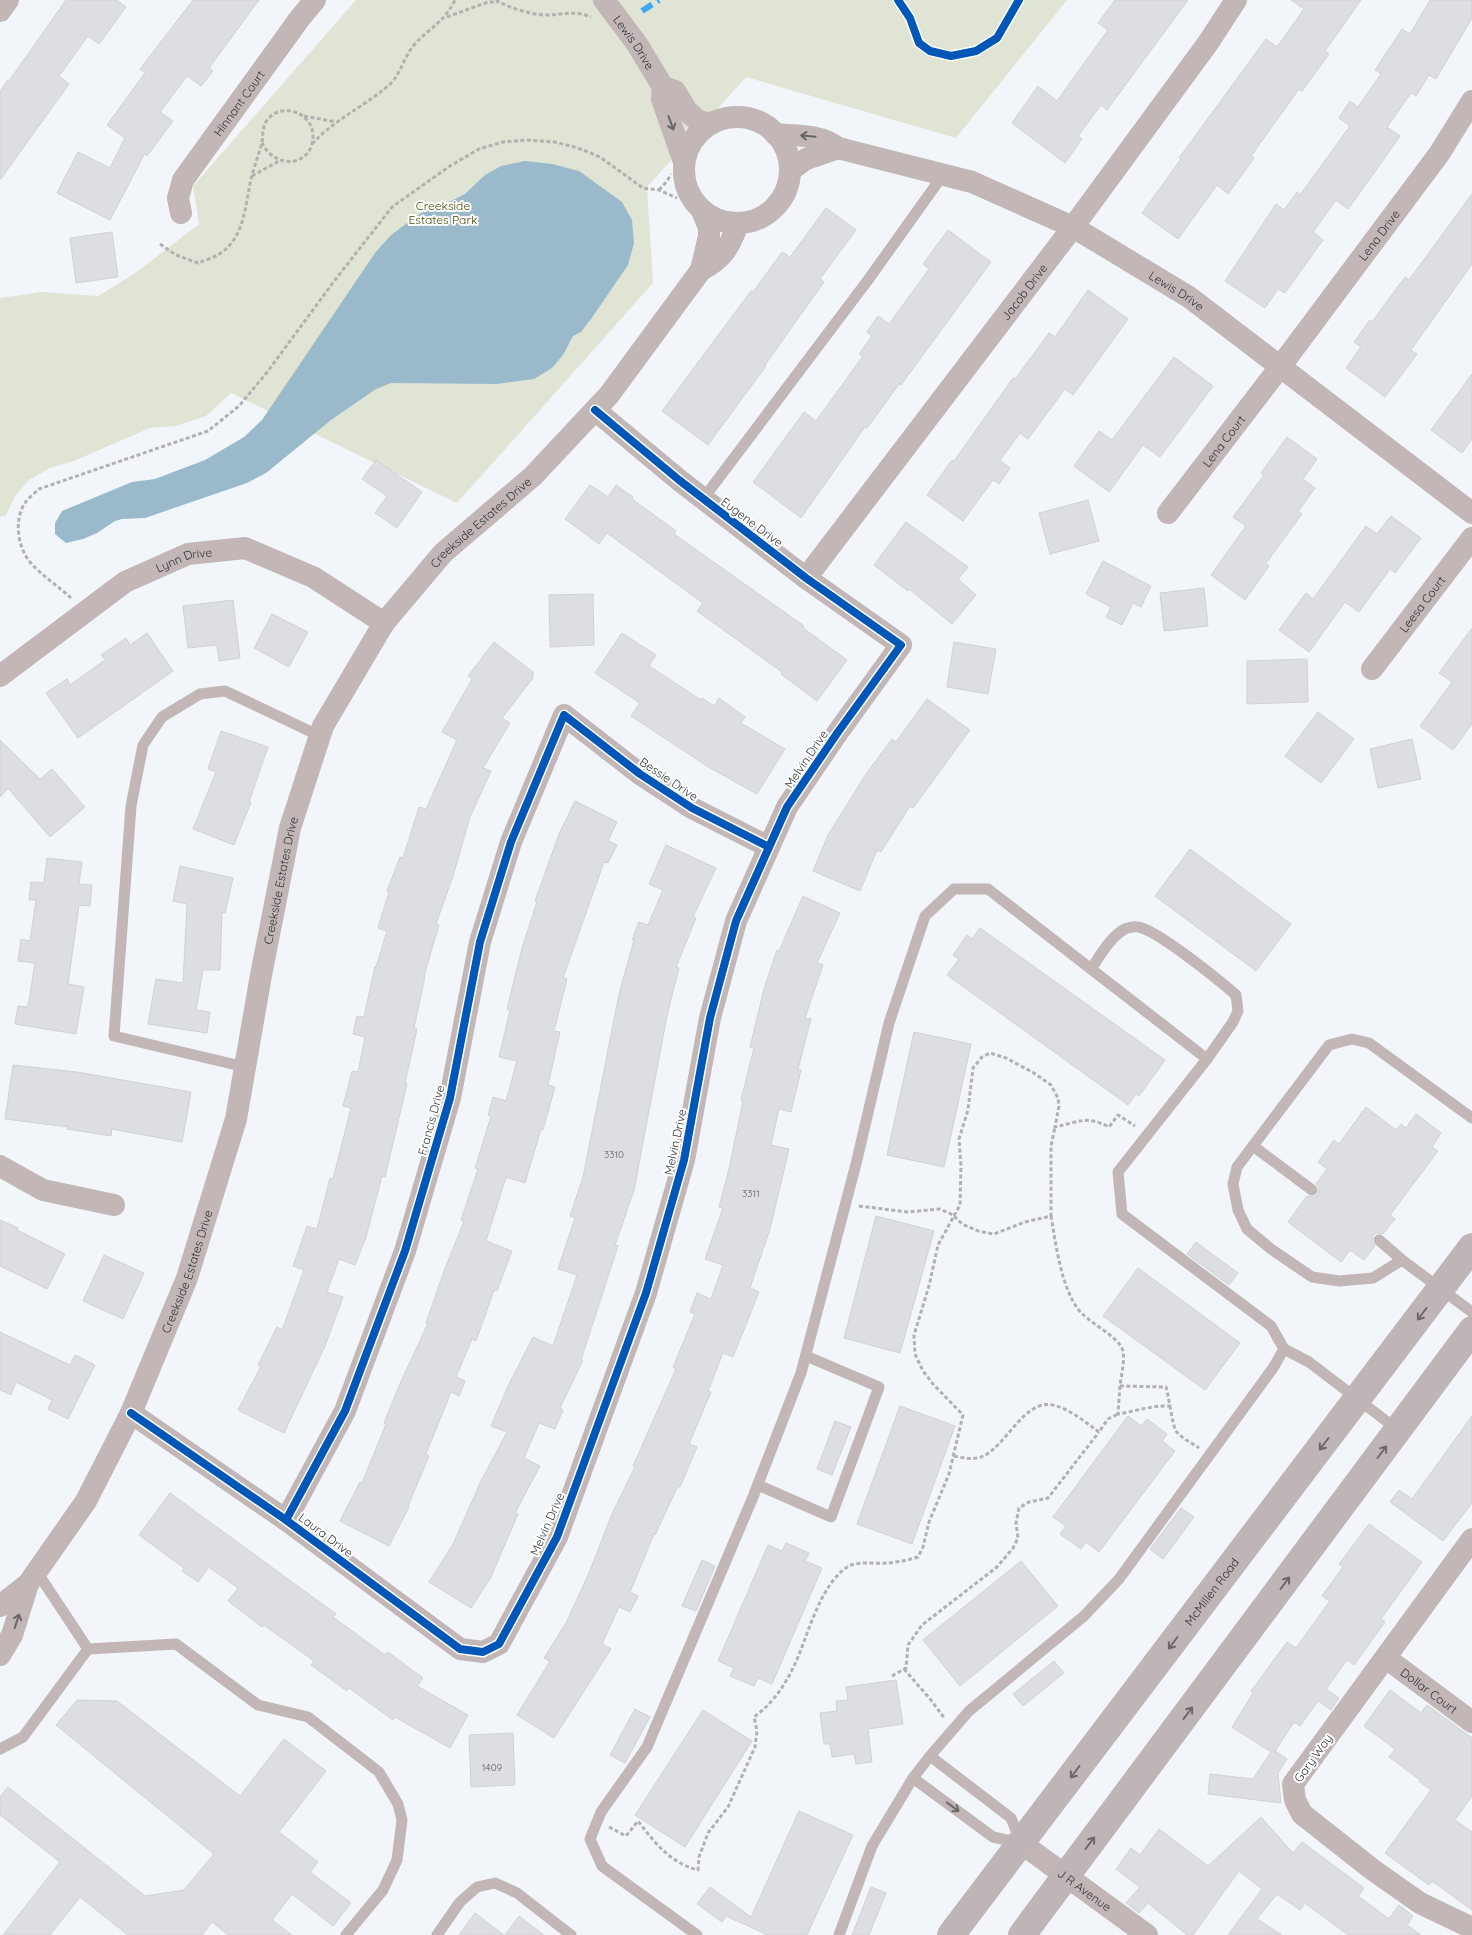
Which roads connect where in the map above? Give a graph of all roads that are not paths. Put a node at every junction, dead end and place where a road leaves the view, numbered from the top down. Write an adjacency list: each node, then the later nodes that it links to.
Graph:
1 (8, 0): 5 (street)
2 (315, 0): 14 (street, Hinnant Court)
3 (1236, 0): 17 (street, Jacob Drive)
4 (598, 9): 6 (street, Lewis Drive)
5 (0, 12)
6 (663, 87): 8 (street, Lewis Drive); 11 (street, Lewis Drive, one-way to 11)
7 (1472, 101): 19 (street, Lena Drive)
8 (709, 124): 9 (street); 11 (street)
9 (775, 134): 10 (street, Lewis Drive, one-way to 9); 12 (street)
10 (838, 148): 12 (street); 13 (street, Lewis Drive)
11 (677, 166): 15 (street)
12 (791, 170): 16 (street)
13 (942, 175): 17 (street, Lewis Drive); 21 (lane)
14 (181, 213)
15 (703, 213): 16 (street); 18 (street, Creekside Estates Drive)
16 (738, 224): 18 (street, Creekside Estates Drive)
17 (1072, 227): 19 (street, Lewis Drive); 25 (street, Jacob Drive)
18 (701, 270): 20 (street, Creekside Estates Drive)
19 (1280, 367): 22 (street, Lena Court); 23 (street, Lewis Drive)
20 (595, 410): 21 (street, Eugene Drive); 26 (street, Creekside Estates Drive)
21 (703, 499): 25 (street, Eugene Drive)
22 (1168, 513)
23 (1472, 513)
24 (1472, 538): 28 (street, Leesa Court)
25 (806, 578): 27 (street, Eugene Drive)
26 (384, 623): 29 (street, Lynn Drive); 31 (street, Creekside Estates Drive)
27 (901, 645): 32 (street, Melvin Drive)
28 (1372, 669)
29 (0, 676)
30 (564, 716): 32 (street, Bessie Drive); 53 (street, Francis Drive)
31 (320, 736): 35 (street, Creekside Estates Drive); 35 (lane)
32 (769, 847): 58 (street, Melvin Drive)
33 (1091, 969): 34 (lane); 34 (lane); 48 (lane)
34 (1206, 1059): 47 (lane)
35 (245, 1067): 50 (street, Creekside Estates Drive)
36 (1472, 1118): 37 (lane)
37 (1253, 1146): 39 (lane); 43 (lane)
38 (0, 1166): 40 (street)
39 (1312, 1190)
40 (114, 1205)
41 (1379, 1240): 43 (lane)
42 (1472, 1247): 44 (main road, McMillen Road)
43 (1402, 1260): 44 (lane)
44 (1440, 1290): 45 (lane); 49 (main road, McMillen Road, one-way to 49)
45 (1472, 1312)
46 (1472, 1330): 51 (main road)
47 (1284, 1349): 49 (lane); 63 (lane)
48 (806, 1356): 52 (lane); 52 (lane)
49 (1358, 1399): 51 (lane); 65 (main road, McMillen Road, one-way to 65)
50 (131, 1413): 53 (street, Laura Drive); 55 (street, Creekside Estates Drive)
51 (1398, 1430): 66 (main road, one-way to 51)
52 (758, 1485): 71 (lane)
53 (286, 1520): 58 (street, Laura Drive)
54 (1472, 1539): 60 (street, Gary Way)
55 (33, 1578): 56 (street, Creekside Estates Drive); 57 (lane); 59 (street, Creekside Estates Drive, one-way to 55)
56 (0, 1606)
57 (88, 1649): 62 (lane); 68 (lane)
58 (483, 1652)
59 (0, 1655)
60 (1386, 1658): 61 (street, Dollar Court); 67 (street, Gary Way)
61 (1472, 1722)
62 (0, 1749)
63 (930, 1756): 64 (lane); 65 (lane)
64 (914, 1778): 65 (lane, one-way to 65); 72 (lane)
65 (1021, 1843): 66 (street, J R Avenue); 73 (main road, McMillen Road)
66 (1066, 1876): 74 (main road); 75 (street, J R Avenue)
67 (1472, 1928)
68 (346, 1935)
69 (437, 1935): 70 (lane)
70 (572, 1935)
71 (697, 1935)
72 (839, 1935)
73 (951, 1935)
74 (1022, 1935)
75 (1147, 1935)

